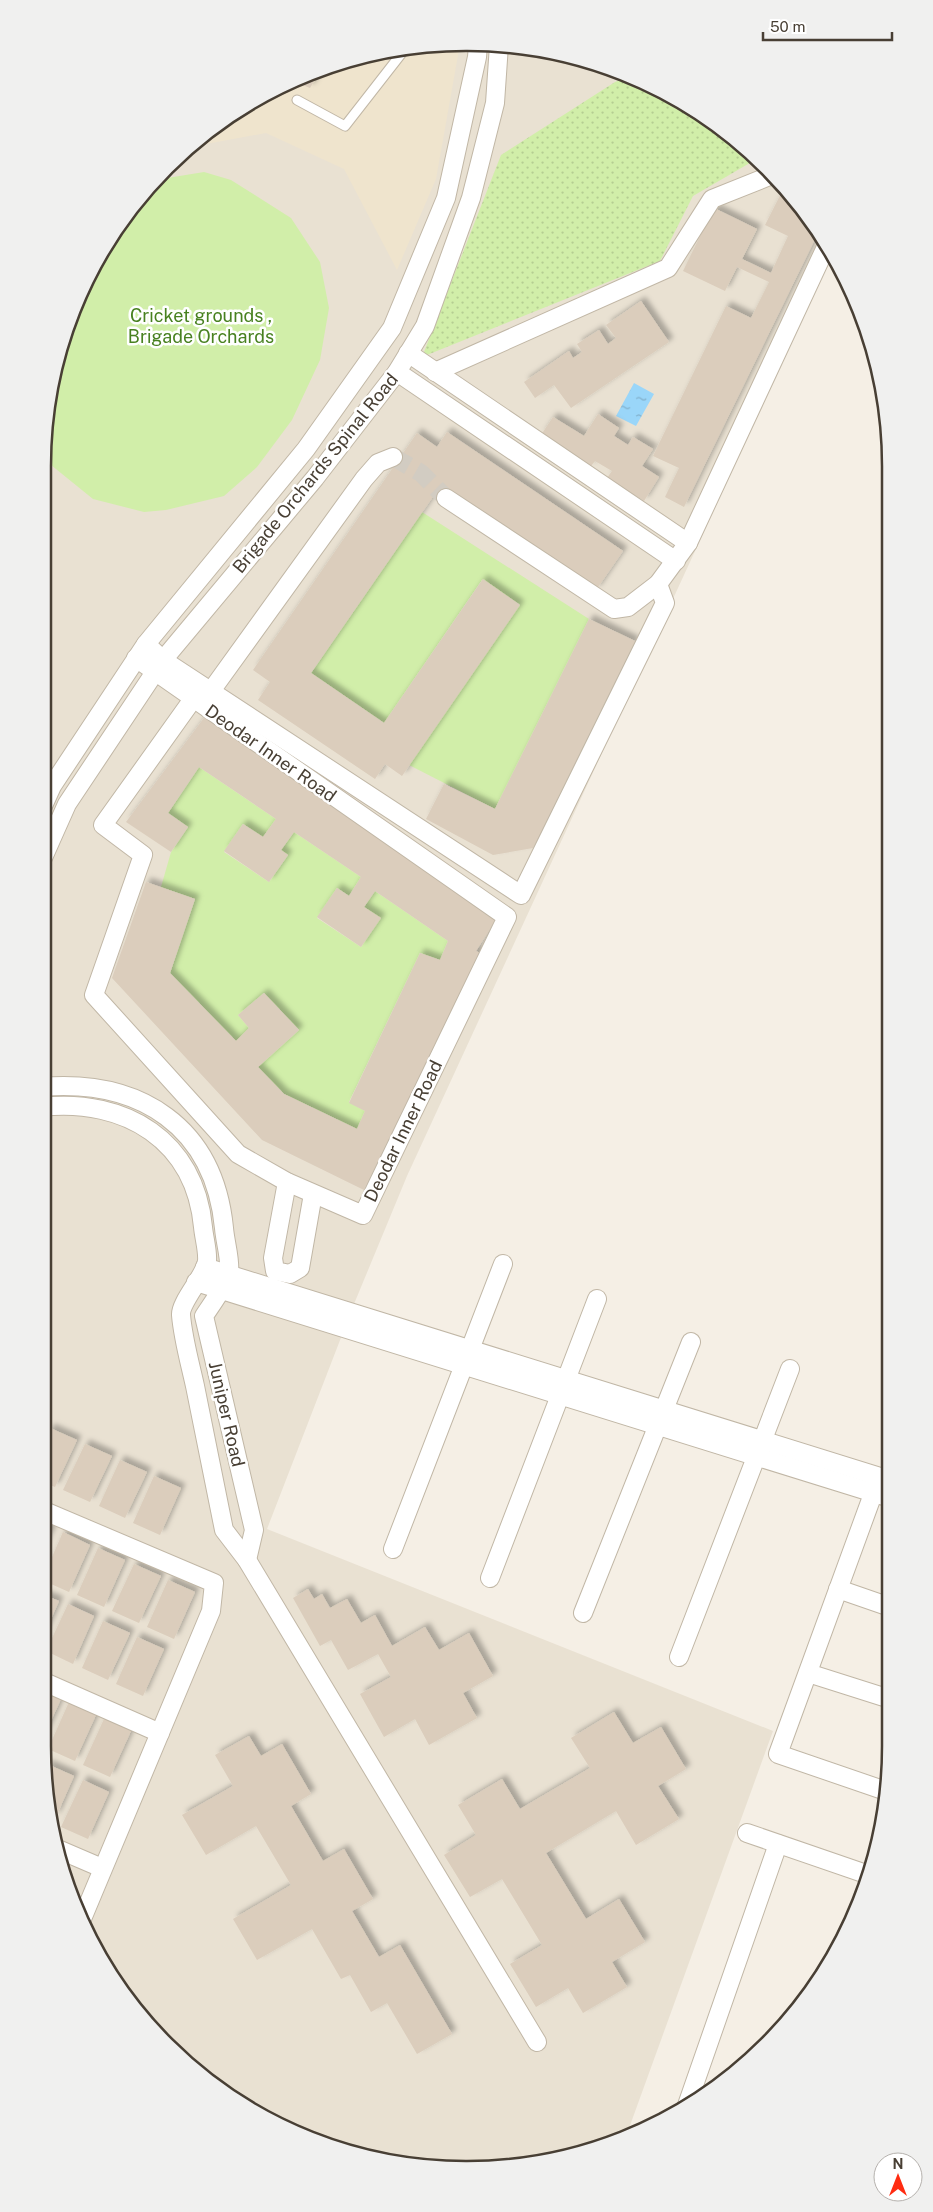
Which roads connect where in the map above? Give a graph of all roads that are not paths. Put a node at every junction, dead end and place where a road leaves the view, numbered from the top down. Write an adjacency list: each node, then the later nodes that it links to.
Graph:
1 (477, 51): 6 (street, Brigade Orchards Spinal Road)
2 (498, 52): 7 (street, Brigade Orchards Spinal Road)
3 (399, 57): 4 (lane)
4 (297, 100)
5 (765, 178): 11 (street)
6 (432, 231): 7 (street); 17 (street, Brigade Orchards Spinal Road)
7 (456, 239): 9 (street, Brigade Orchards Spinal Road)
8 (823, 254): 14 (street)
9 (408, 353): 10 (street, Brigade Orchards Spinal Road); 11 (street)
10 (397, 372): 15 (street); 18 (street, Brigade Orchards Spinal Road)
11 (435, 372): 14 (street)
12 (393, 457): 19 (street)
13 (446, 498): 16 (street)
14 (688, 542): 15 (street)
15 (676, 561): 16 (street)
16 (658, 584): 19 (street)
17 (141, 651): 18 (street); 21 (street, Brigade Orchards Spinal Road)
18 (158, 666): 19 (street); 20 (street); 22 (street, Brigade Orchards Spinal Road)
19 (211, 691)
20 (193, 699): 25 (street, Deodar Inner Road); 26 (street, Deodar Inner Road)
21 (51, 788)
22 (51, 840)
23 (51, 1087): 29 (street)
24 (51, 1108): 28 (street)
25 (287, 1182): 26 (street, Deodar Inner Road); 26 (street)
26 (313, 1194)
27 (503, 1264): 33 (street)
28 (200, 1275): 29 (street); 30 (street); 43 (street)
29 (229, 1275): 30 (street, Juniper Road); 33 (street)
30 (220, 1290): 34 (street); 43 (street, Juniper Road)
31 (597, 1299): 36 (street)
32 (691, 1342): 37 (street)
33 (470, 1349): 34 (street); 36 (street)
34 (464, 1366): 36 (street); 42 (street)
35 (790, 1369): 38 (street)
36 (563, 1387): 37 (street); 44 (street)
37 (661, 1418): 38 (street); 47 (street)
38 (760, 1448): 39 (street); 48 (street)
39 (882, 1486)
40 (882, 1488): 45 (street)
41 (51, 1514): 52 (street)
42 (393, 1549)
43 (246, 1560): 60 (street)
44 (490, 1578)
45 (838, 1589): 46 (street); 49 (street)
46 (882, 1604)
47 (583, 1613)
48 (678, 1656)
49 (808, 1673): 51 (street); 53 (street)
50 (51, 1685): 52 (street)
51 (882, 1696)
52 (160, 1732): 57 (street)
53 (879, 1789)
54 (747, 1833): 55 (street)
55 (778, 1844): 58 (street); 61 (street)
56 (65, 1852): 57 (street)
57 (102, 1868): 59 (street)
58 (862, 1873)
59 (86, 1910)
60 (537, 2042)
61 (691, 2095)

